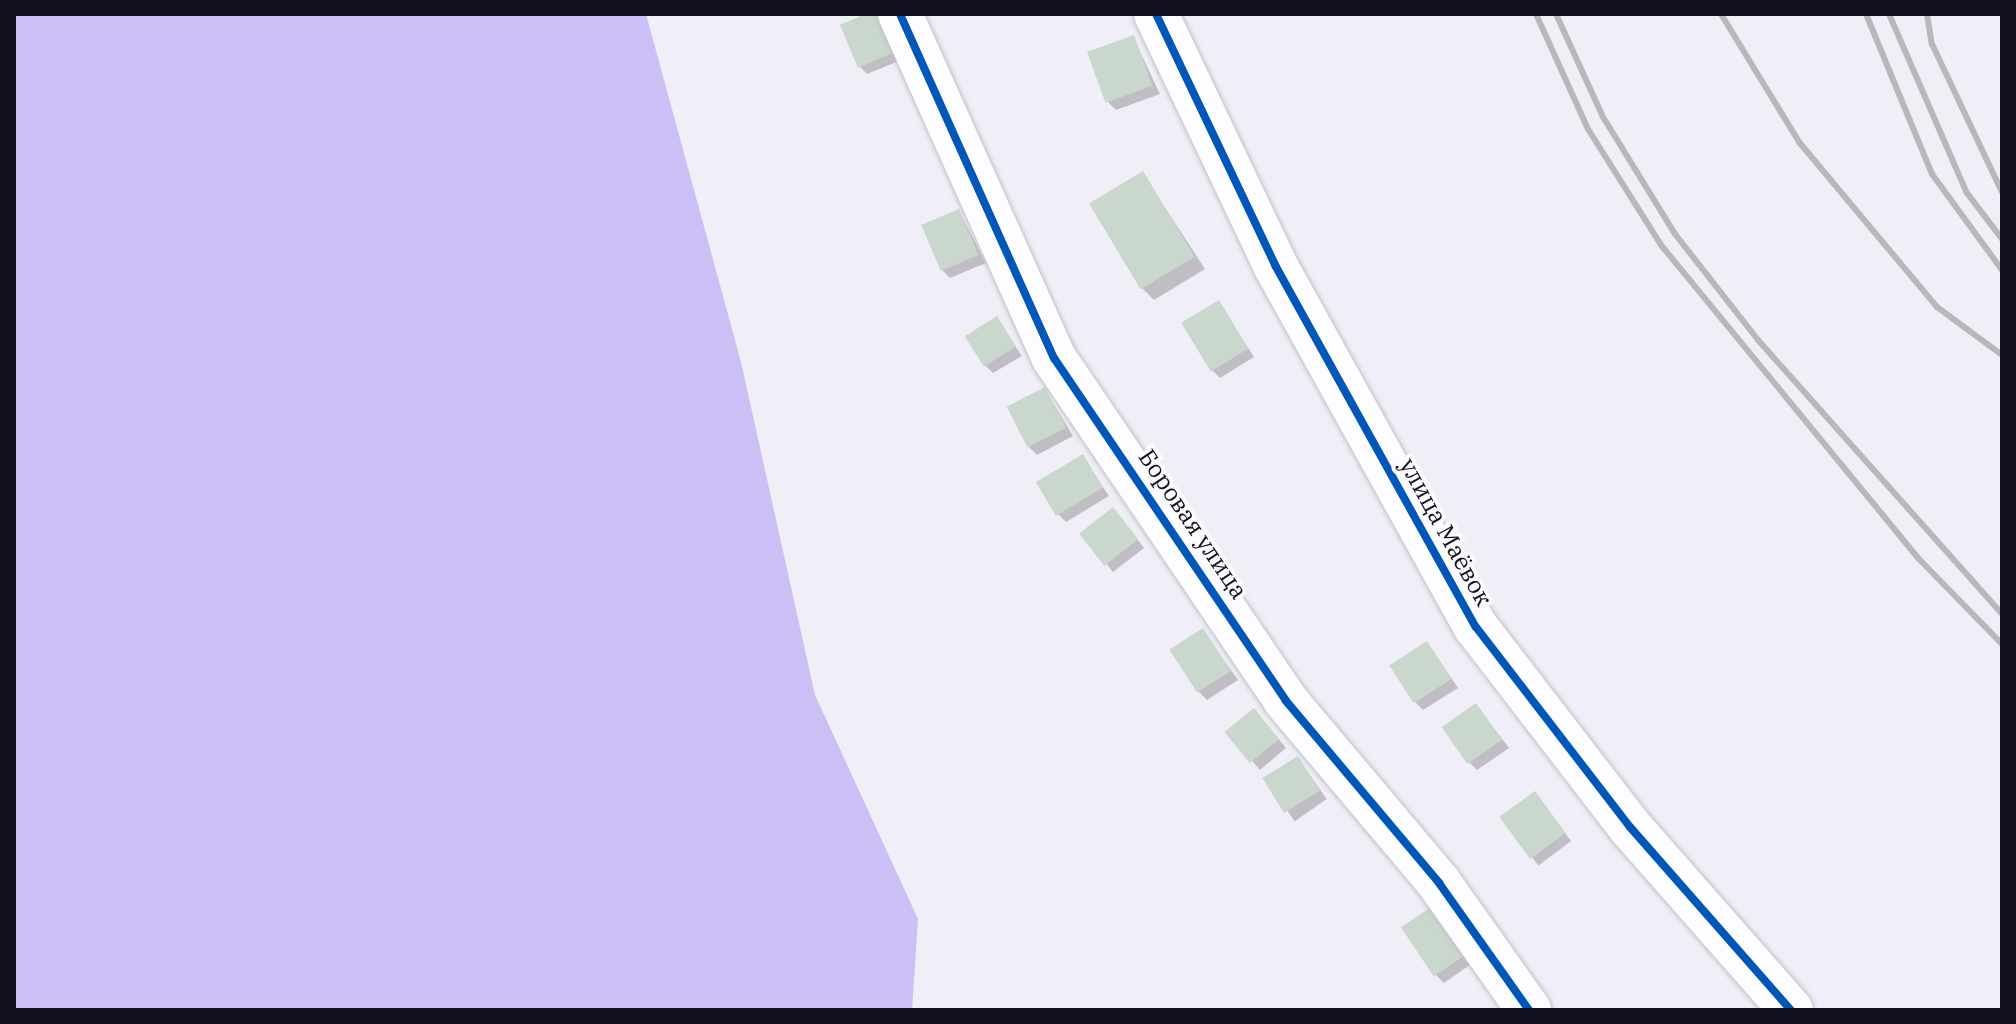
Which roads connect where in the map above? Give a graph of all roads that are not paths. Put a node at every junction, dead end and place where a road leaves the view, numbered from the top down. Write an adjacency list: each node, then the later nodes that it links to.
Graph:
1 (900, 14): 3 (street, Боровая улица)
2 (1156, 14): 4 (street, улица Маёвок)
3 (1529, 1010)
4 (1791, 1010)

